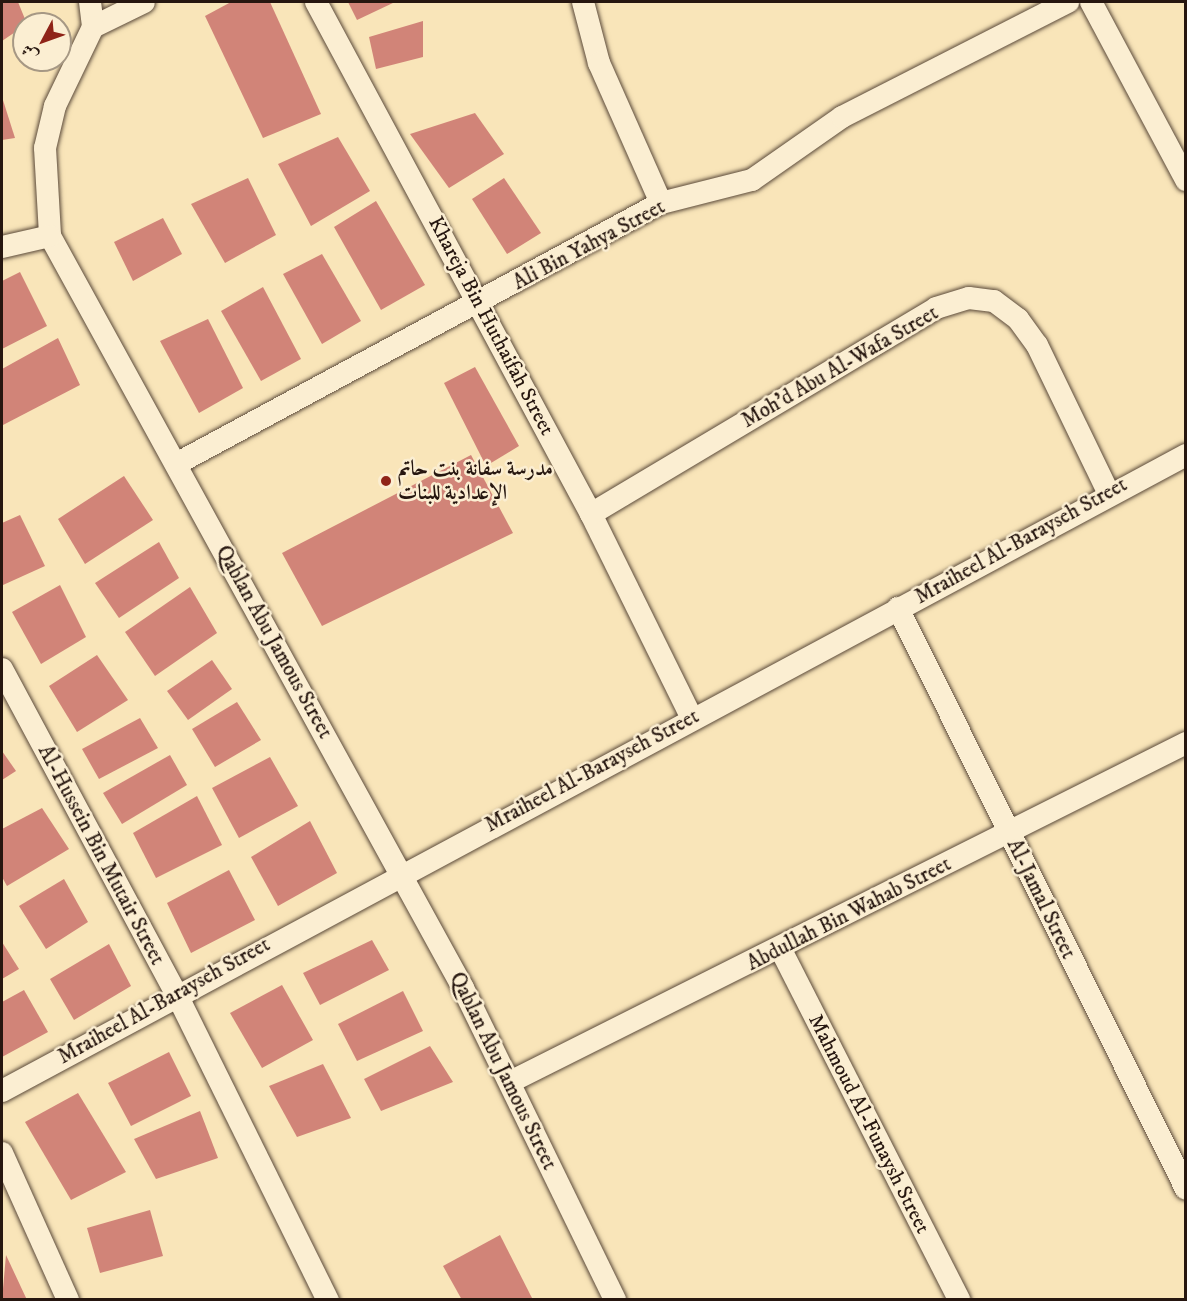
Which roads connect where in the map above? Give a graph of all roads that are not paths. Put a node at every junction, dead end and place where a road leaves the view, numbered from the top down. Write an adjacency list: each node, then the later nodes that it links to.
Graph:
1 (90, 2): 7 (street)
2 (144, 2): 7 (street)
3 (316, 2): 12 (street, Khareja Bin Huthaifah Street)
4 (583, 2): 9 (street)
5 (1068, 2): 9 (street, Ali Bin Yahya Street)
6 (1091, 2): 8 (street)
7 (93, 27): 10 (street, Qablan Abu Jamous Street)
8 (1185, 180)
9 (661, 203): 12 (street, Ali Bin Yahya Street)
10 (50, 236): 11 (street); 14 (street, Qablan Abu Jamous Street)
11 (2, 247)
12 (480, 304): 14 (street, Ali Bin Yahya Street); 16 (street, Khareja Bin Huthaifah Street)
13 (1185, 455): 15 (street, Mraiheel Al-Barayseh Street)
14 (176, 465): 22 (street, Qablan Abu Jamous Street)
15 (1108, 492): 16 (street, Moh'd Abu Al-Wafa Street); 17 (street, Mraiheel Al-Barayseh Street)
16 (591, 514): 19 (street, Khareja Bin Huthaifah Street)
17 (898, 608): 19 (street, Mraiheel Al-Barayseh Street); 21 (street, Al-Jamal Street)
18 (2, 669): 24 (street, Al-Hussein Bin Mutair Street)
19 (692, 717): 22 (street, Mraiheel Al-Barayseh Street)
20 (1185, 743): 21 (street, Abdullah Bin Wahab Street)
21 (1009, 834): 23 (street, Abdullah Bin Wahab Street); 28 (street, Al-Jamal Street)
22 (401, 873): 24 (street, Mraiheel Al-Barayseh Street); 25 (street, Qablan Abu Jamous Street)
23 (780, 948): 25 (street, Abdullah Bin Wahab Street); 32 (street, Mahmoud Al-Funaysh Street)
24 (176, 993): 26 (street, Mraiheel Al-Barayseh Street); 30 (street, Al-Hussein Bin Mutair Street)
25 (510, 1082): 31 (street, Qablan Abu Jamous Street)
26 (2, 1091)
27 (2, 1153): 29 (street)
28 (1185, 1189)
29 (68, 1299)
30 (328, 1299)
31 (615, 1299)
32 (959, 1299)

